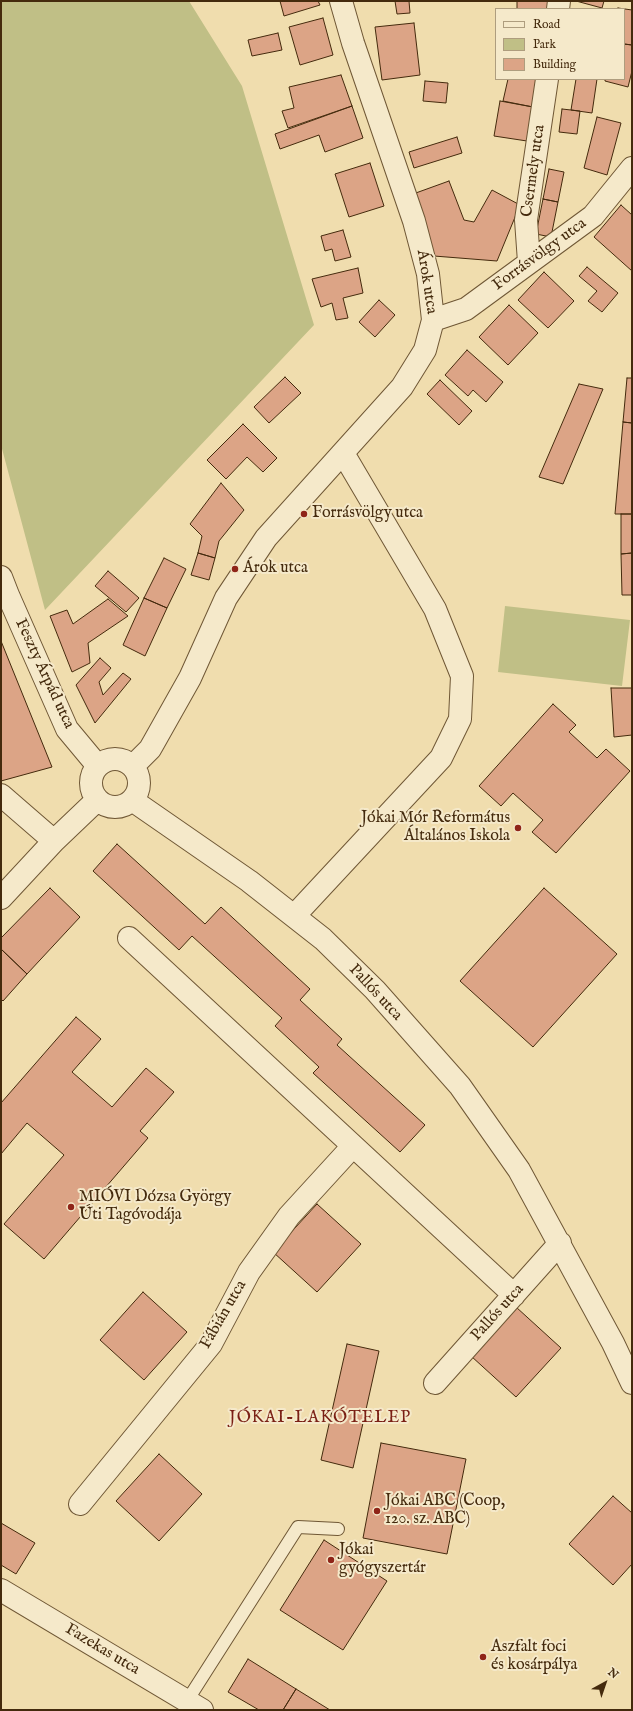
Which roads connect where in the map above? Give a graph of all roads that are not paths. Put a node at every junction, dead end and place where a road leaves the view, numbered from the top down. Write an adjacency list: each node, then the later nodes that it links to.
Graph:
1 (341, 1): 5 (street, Árok utca)
2 (547, 80): 4 (street, Csermely utca)
3 (632, 168): 4 (street, Forrásvölgy utca)
4 (529, 262): 5 (street, Forrásvölgy utca)
5 (433, 320): 6 (street, Árok utca)
6 (343, 453): 9 (street, Árok utca); 15 (street)
7 (3, 590): 8 (street, Feszty Árpád utca)
8 (97, 765): 9 (street); 11 (street)
9 (133, 766): 12 (street)
10 (1, 795): 13 (street)
11 (97, 800): 12 (street); 13 (street)
12 (132, 800): 15 (street, Pallós utca)
13 (54, 841): 14 (street)
14 (1, 898)
15 (294, 916): 18 (street, Pallós utca)
16 (129, 938): 17 (street)
17 (353, 1146): 19 (street); 22 (street, Fábián utca)
18 (560, 1243): 19 (street, Pallós utca); 21 (street, Pallós utca)
19 (514, 1295): 20 (street, Pallós utca)
20 (435, 1383)
21 (632, 1383)
22 (80, 1504)
23 (338, 1529): 25 (lane)
24 (1, 1590): 25 (street, Fazekas utca)
25 (194, 1705)

